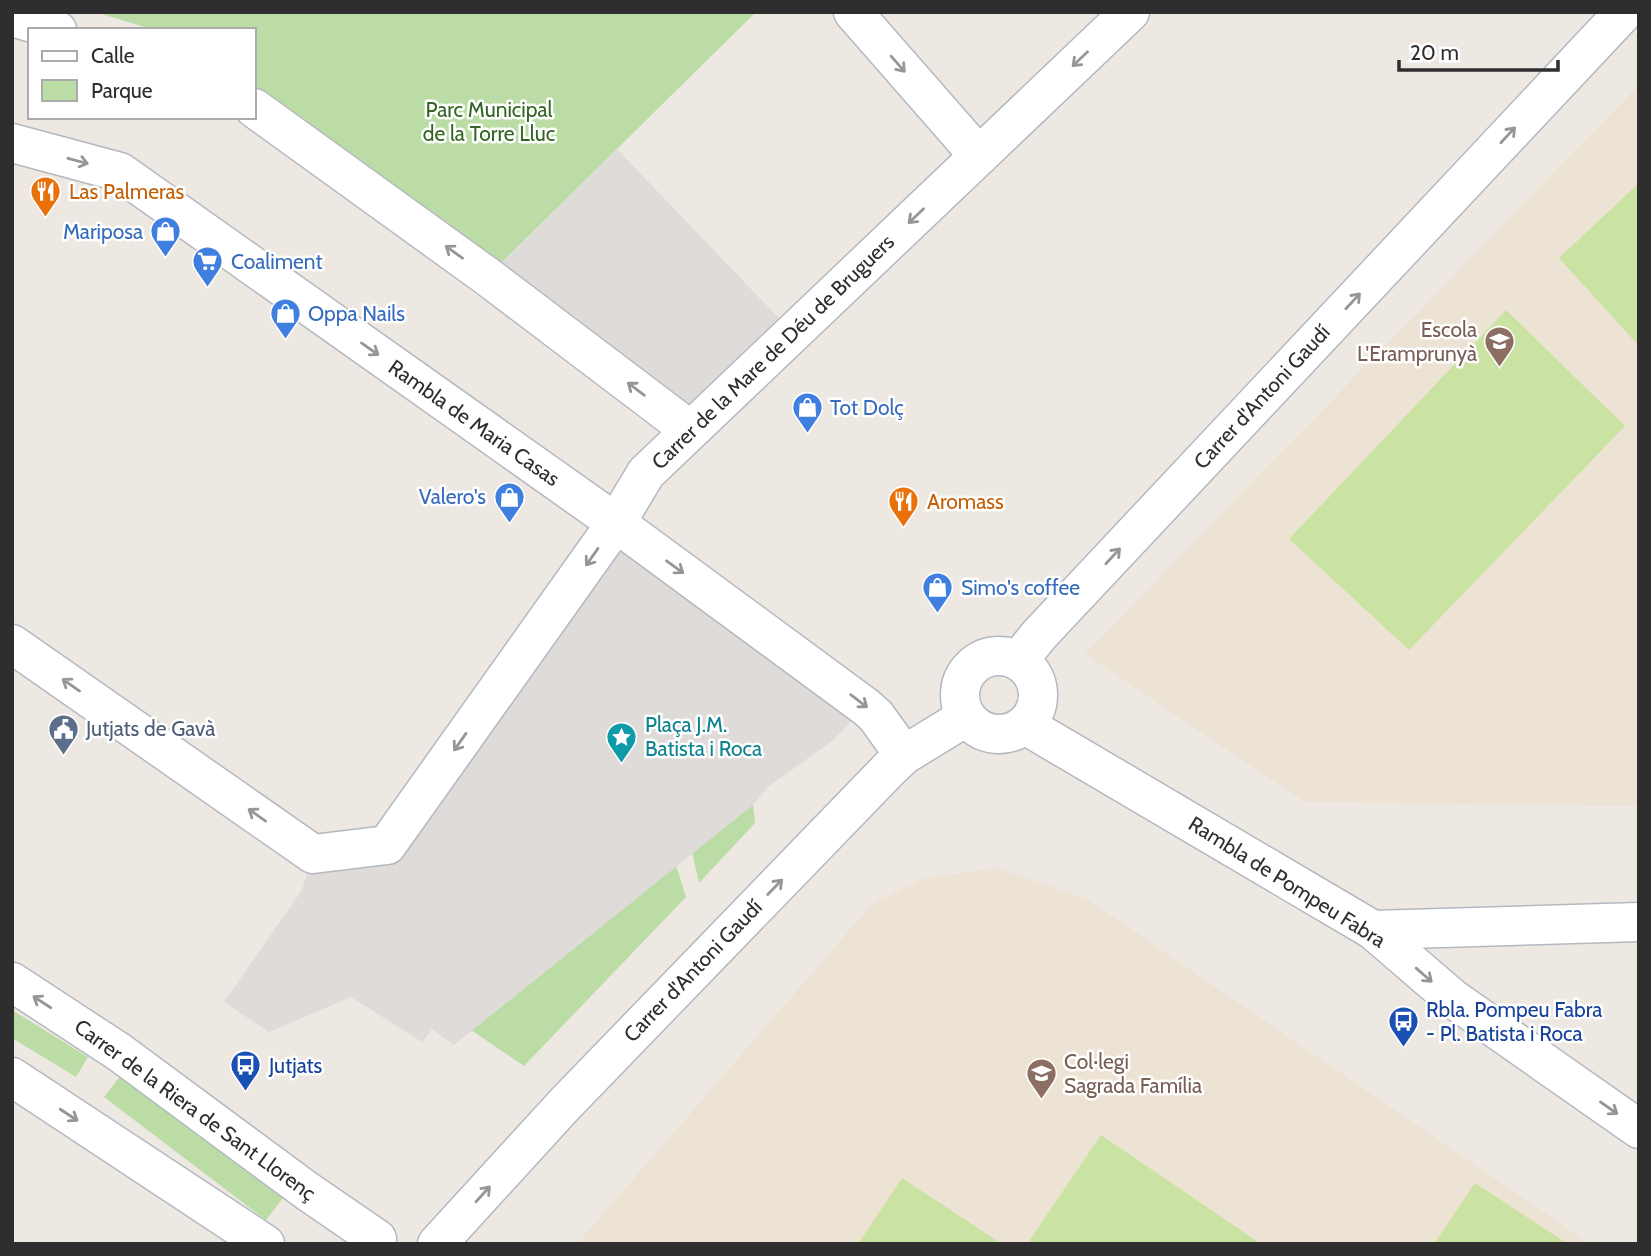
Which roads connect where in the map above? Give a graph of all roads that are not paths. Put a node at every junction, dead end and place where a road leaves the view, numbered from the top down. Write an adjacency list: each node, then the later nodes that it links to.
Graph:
1 (853, 12): 8 (street, one-way to 8)
2 (1130, 12): 8 (street, Carrer de la Mare de Déu de Bruguers, one-way to 8)
3 (1624, 12): 12 (street, Carrer d'Antoni Gaudí, one-way to 3)
4 (12, 17): 5 (street)
5 (50, 28)
6 (256, 109): 9 (street, one-way to 6)
7 (17, 151): 10 (street, Rambla de Maria Casas, one-way to 10)
8 (979, 156): 9 (street, Carrer de la Mare de Déu de Bruguers, one-way to 9)
9 (690, 430): 10 (street, Carrer de la Mare de Déu de Bruguers)
10 (615, 523): 11 (street, Carrer de la Mare de Déu de Bruguers, one-way to 11); 15 (street, Rambla de Maria Casas, one-way to 15)
11 (12, 644)
12 (1018, 661): 13 (street); 14 (street)
13 (966, 717): 14 (street); 15 (street, Carrer d'Antoni Gaudí)
14 (1025, 725): 17 (street, Rambla de Pompeu Fabra)
15 (904, 755): 24 (street, Carrer d'Antoni Gaudí, one-way to 15)
16 (1639, 922): 17 (street)
17 (1373, 930): 20 (street, Rambla de Pompeu Fabra, one-way to 20)
18 (12, 982): 21 (street, Carrer de la Riera de Sant Llorenç, one-way to 18)
19 (12, 1077): 22 (street, one-way to 22)
20 (1639, 1129)
21 (374, 1242): 23 (street)
22 (265, 1244)
23 (431, 1244)
24 (437, 1244)

